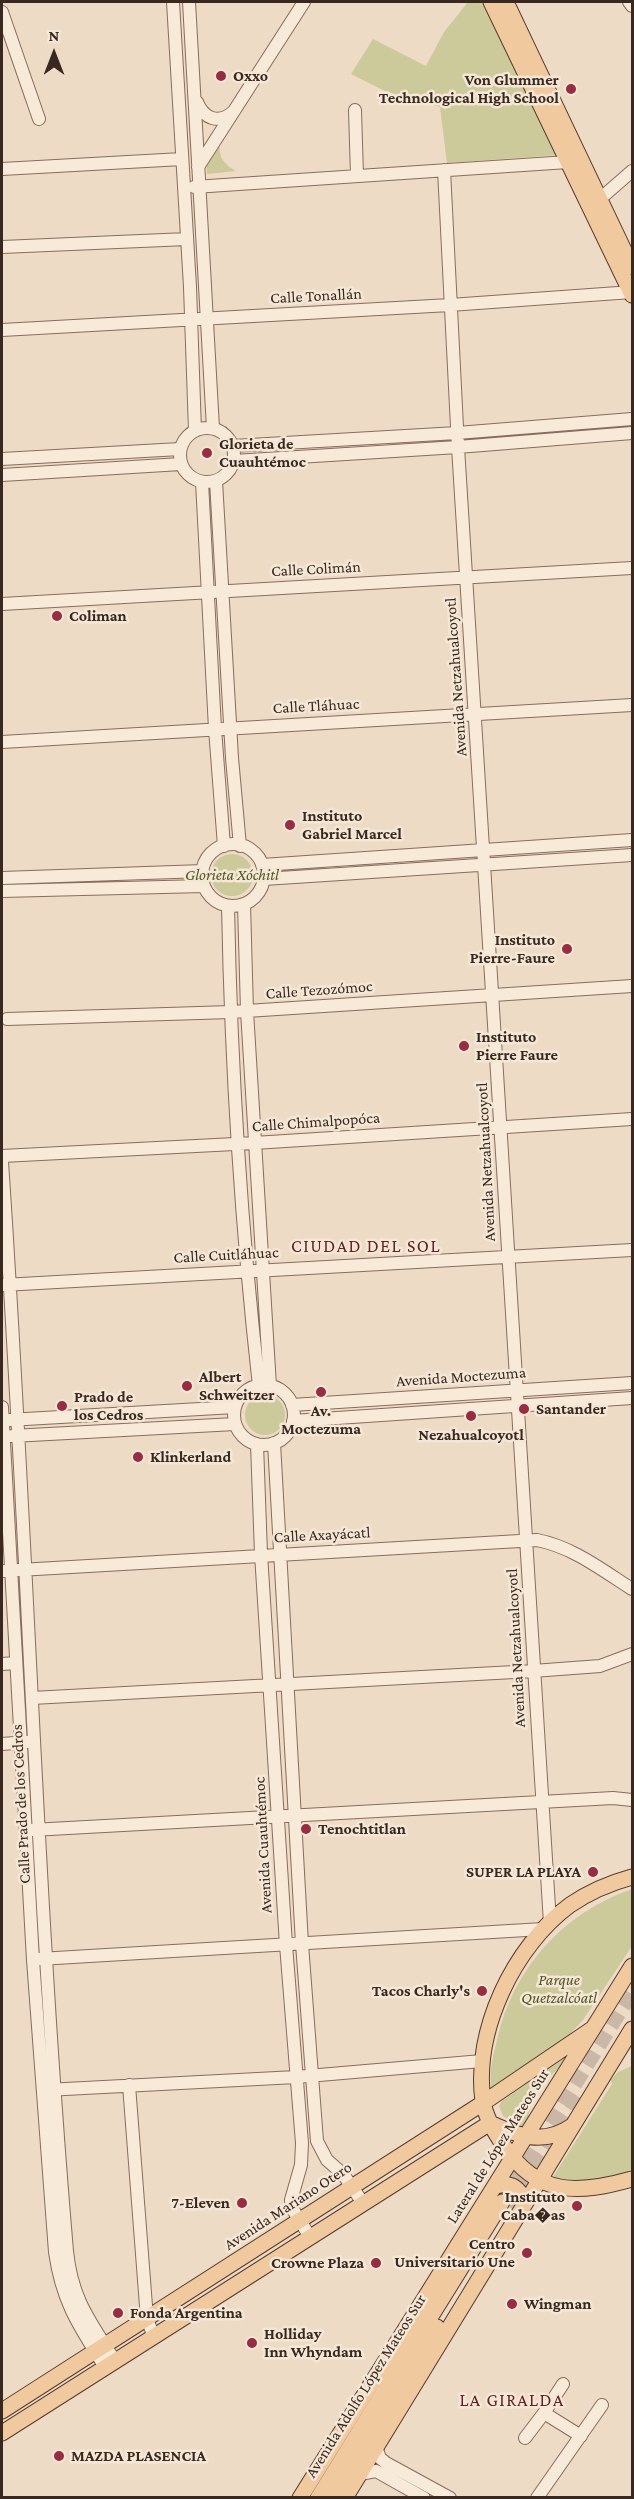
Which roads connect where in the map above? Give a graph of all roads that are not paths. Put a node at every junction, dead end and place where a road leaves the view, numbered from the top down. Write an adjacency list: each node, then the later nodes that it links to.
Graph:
1 (173, 2): 10 (street)
2 (189, 2): 9 (street)
3 (304, 2): 12 (street)
4 (491, 2): 16 (main road)
5 (506, 2): 24 (main road)
6 (629, 2): 7 (street)
7 (633, 6)
8 (2, 12): 14 (street)
9 (191, 31): 10 (street); 11 (street)
10 (174, 32): 15 (street)
11 (195, 96): 12 (street); 17 (street)
12 (237, 108): 17 (street)
13 (355, 110): 21 (street)
14 (39, 119)
15 (182, 159): 18 (street); 23 (street)
16 (568, 162): 19 (street); 24 (main road)
17 (199, 165): 22 (street); 23 (street)
18 (2, 169)
19 (444, 170): 21 (street); 29 (street, Avenida Netzahualcoyotl)
20 (633, 171): 24 (street)
21 (357, 176): 22 (street)
22 (200, 187): 23 (street); 30 (street)
23 (184, 188): 25 (street)
24 (595, 203): 27 (main road); 28 (main road)
25 (187, 239): 26 (street); 31 (street)
26 (2, 247)
27 (633, 267)
28 (632, 293): 29 (street, Calle Tonallán)
29 (450, 305): 30 (street, Calle Tonallán); 36 (street, Avenida Netzahualcoyotl)
30 (205, 319): 31 (street, Calle Tonallán); 34 (street)
31 (191, 320): 32 (street, Calle Tonallán); 35 (street)
32 (2, 330)
33 (633, 419): 36 (street)
34 (213, 428): 35 (street); 38 (street)
35 (195, 430): 40 (street)
36 (457, 433): 38 (street); 39 (street, Avenida Netzahualcoyotl)
37 (633, 433): 39 (street)
38 (233, 446): 42 (street)
39 (458, 447): 42 (street); 48 (street, Avenida Netzahualcoyotl)
40 (180, 449): 41 (street); 43 (street)
41 (2, 459)
42 (234, 461): 45 (street)
43 (181, 464): 44 (street); 46 (street)
44 (2, 475)
45 (216, 481): 46 (street); 50 (street)
46 (202, 483): 49 (street)
47 (633, 568): 48 (street, Calle Colimán)
48 (466, 578): 50 (street, Calle Colimán); 53 (street, Avenida Netzahualcoyotl)
49 (208, 591): 50 (street, Calle Colimán); 51 (street, Calle Colimán); 55 (street)
50 (223, 591): 54 (street)
51 (2, 604)
52 (633, 705): 53 (street, Calle Tláhuac)
53 (475, 713): 54 (street, Calle Tláhuac); 60 (street, Avenida Netzahualcoyotl)
54 (230, 728): 55 (street, Calle Tláhuac); 59 (street)
55 (215, 729): 56 (street, Calle Tláhuac); 58 (street)
56 (2, 742)
57 (633, 840): 60 (street)
58 (224, 846): 59 (street); 64 (street)
59 (240, 846): 63 (street)
60 (483, 849): 62 (street, Avenida Netzahualcoyotl); 63 (street)
61 (633, 855): 62 (street)
62 (484, 863): 66 (street); 72 (street, Avenida Netzahualcoyotl)
63 (262, 865): 66 (street)
64 (203, 871): 65 (street); 67 (street)
65 (2, 878)
66 (264, 879): 69 (street)
67 (204, 886): 68 (street); 70 (street)
68 (2, 891)
69 (244, 904): 70 (street); 73 (street)
70 (228, 906): 74 (street)
71 (633, 986): 72 (street, Calle Tezozómoc)
72 (492, 994): 73 (street, Calle Tezozómoc); 77 (street, Avenida Netzahualcoyotl)
73 (247, 1011): 74 (street, Calle Tezozómoc); 79 (street)
74 (231, 1012): 75 (street, Calle Tezozómoc); 78 (street)
75 (8, 1019)
76 (633, 1119): 77 (street, Calle Chimalpopóca)
77 (500, 1127): 79 (street, Calle Chimalpopóca); 84 (street, Avenida Netzahualcoyotl)
78 (238, 1143): 79 (street, Calle Chimalpopóca); 80 (street, Calle Chimalpopóca); 85 (street)
79 (254, 1143): 86 (street)
80 (2, 1155)
81 (2, 1162): 82 (street, Calle Prado de los Cedros)
82 (2, 1186): 87 (street, Calle Prado de los Cedros)
83 (633, 1250): 84 (street, Calle Cuitláhuac)
84 (508, 1256): 86 (street, Calle Cuitláhuac); 90 (street, Avenida Netzahualcoyotl)
85 (246, 1270): 86 (street, Calle Cuitláhuac); 87 (street, Calle Cuitláhuac); 89 (street)
86 (261, 1270): 89 (street)
87 (5, 1284): 96 (street, Calle Prado de los Cedros)
88 (633, 1383): 90 (street, Avenida Moctezuma)
89 (264, 1386): 92 (street); 95 (street)
90 (516, 1390): 92 (street, Avenida Moctezuma); 93 (street, Avenida Netzahualcoyotl)
91 (633, 1398): 93 (street, Avenida Moctezuma)
92 (292, 1405): 98 (street)
93 (517, 1406): 98 (street, Avenida Moctezuma); 104 (street, Avenida Netzahualcoyotl)
94 (2, 1407): 97 (street, Calle Prado de los Cedros)
95 (235, 1407): 96 (street); 99 (street)
96 (17, 1419): 97 (street); 100 (street, Calle Prado de los Cedros)
97 (2, 1420): 101 (street, Calle Prado de los Cedros)
98 (293, 1421): 102 (street)
99 (235, 1424): 100 (street); 103 (street)
100 (17, 1436): 101 (street); 107 (street, Calle Prado de los Cedros)
101 (2, 1437): 108 (street, Calle Prado de los Cedros)
102 (274, 1443): 103 (street); 105 (street, Avenida Cuauhtémoc)
103 (258, 1444): 106 (street, Avenida Cuauhtémoc)
104 (526, 1539): 105 (street, Calle Axayácatl); 109 (street, Calle Axayácatl); 113 (street, Avenida Netzahualcoyotl)
105 (279, 1553): 106 (street, Calle Axayácatl); 115 (street, Avenida Cuauhtémoc)
106 (261, 1554): 107 (street, Calle Axayácatl); 114 (street, Avenida Cuauhtémoc)
107 (26, 1569): 108 (street, Calle Axayácatl); 116 (street, Calle Prado de los Cedros)
108 (6, 1571): 111 (street, Calle Prado de los Cedros)
109 (633, 1588)
110 (633, 1654): 113 (street)
111 (16, 1663): 112 (street); 118 (street, Calle Prado de los Cedros)
112 (2, 1664)
113 (533, 1671): 115 (street); 121 (street, Avenida Netzahualcoyotl)
114 (271, 1686): 115 (street); 116 (street); 123 (street, Avenida Cuauhtémoc)
115 (287, 1686): 122 (street, Avenida Cuauhtémoc)
116 (32, 1698): 117 (street, Calle Prado de los Cedros)
117 (35, 1742): 118 (street); 124 (street, Calle Prado de los Cedros)
118 (20, 1743): 119 (street); 124 (street, Calle Prado de los Cedros)
119 (2, 1744)
120 (633, 1800): 121 (street)
121 (542, 1802): 122 (street); 126 (street, Avenida Netzahualcoyotl)
122 (295, 1816): 123 (street); 129 (street, Avenida Cuauhtémoc)
123 (278, 1817): 124 (street); 130 (street, Avenida Cuauhtémoc)
124 (32, 1830): 131 (street, Calle Prado de los Cedros)
125 (633, 1877): 127 (main road)
126 (549, 1901): 127 (street); 128 (street, Avenida Netzahualcoyotl)
127 (570, 1905): 128 (main road)
128 (547, 1926): 129 (street); 135 (main road)
129 (302, 1944): 130 (street); 136 (street, Avenida Cuauhtémoc)
130 (286, 1945): 131 (street); 137 (street, Avenida Cuauhtémoc)
131 (39, 1959): 139 (street, Calle Prado de los Cedros)
132 (633, 1966): 133 (main road, Lateral de López Mateos Sur)
133 (592, 2029): 140 (main road, Avenida Mariano Otero); 143 (main road, Lateral de López Mateos Sur)
134 (633, 2029): 142 (main road)
135 (482, 2061): 136 (street); 140 (main road)
136 (311, 2076): 137 (street); 147 (street, Avenida Cuauhtémoc)
137 (296, 2077): 138 (street); 151 (street, Avenida Cuauhtémoc)
138 (129, 2085): 139 (street); 153 (street)
139 (47, 2090): 155 (street, Calle Prado de los Cedros)
140 (483, 2103): 141 (main road); 147 (main road, Avenida Mariano Otero)
141 (490, 2123): 143 (main road); 144 (main road); 149 (main road)
142 (572, 2126): 143 (main road); 146 (main road)
143 (525, 2138): 144 (main road, Lateral de López Mateos Sur)
144 (512, 2158): 146 (main road); 148 (main road, Lateral de López Mateos Sur)
145 (633, 2179): 146 (main road)
146 (539, 2180): 150 (main road)
147 (352, 2186): 149 (street, Avenida Cuauhtémoc); 151 (main road, Avenida Mariano Otero)
148 (494, 2187): 150 (main road); 167 (main road, Lateral de López Mateos Sur)
149 (363, 2203): 152 (main road)
150 (513, 2205): 164 (main road); 166 (main road, Avenida Adolfo López Mateos Sur)
151 (299, 2220): 152 (street, Avenida Cuauhtémoc); 153 (main road, Avenida Mariano Otero)
152 (310, 2237): 154 (main road)
153 (147, 2319): 154 (street); 155 (main road, Avenida Mariano Otero)
154 (154, 2337): 156 (main road)
155 (100, 2347): 156 (street, Calle Prado de los Cedros); 159 (main road, Avenida Mariano Otero)
156 (110, 2364): 161 (main road)
157 (563, 2384): 160 (street)
158 (602, 2405): 162 (street)
159 (2, 2411)
160 (544, 2413): 162 (street); 163 (street)
161 (2, 2433)
162 (581, 2436): 171 (street)
163 (525, 2438)
164 (376, 2447): 165 (main road); 170 (street)
165 (360, 2474): 168 (main road); 169 (street)
166 (321, 2496)
167 (300, 2498)
168 (345, 2498)
169 (424, 2498)
170 (450, 2498)
171 (537, 2498)

